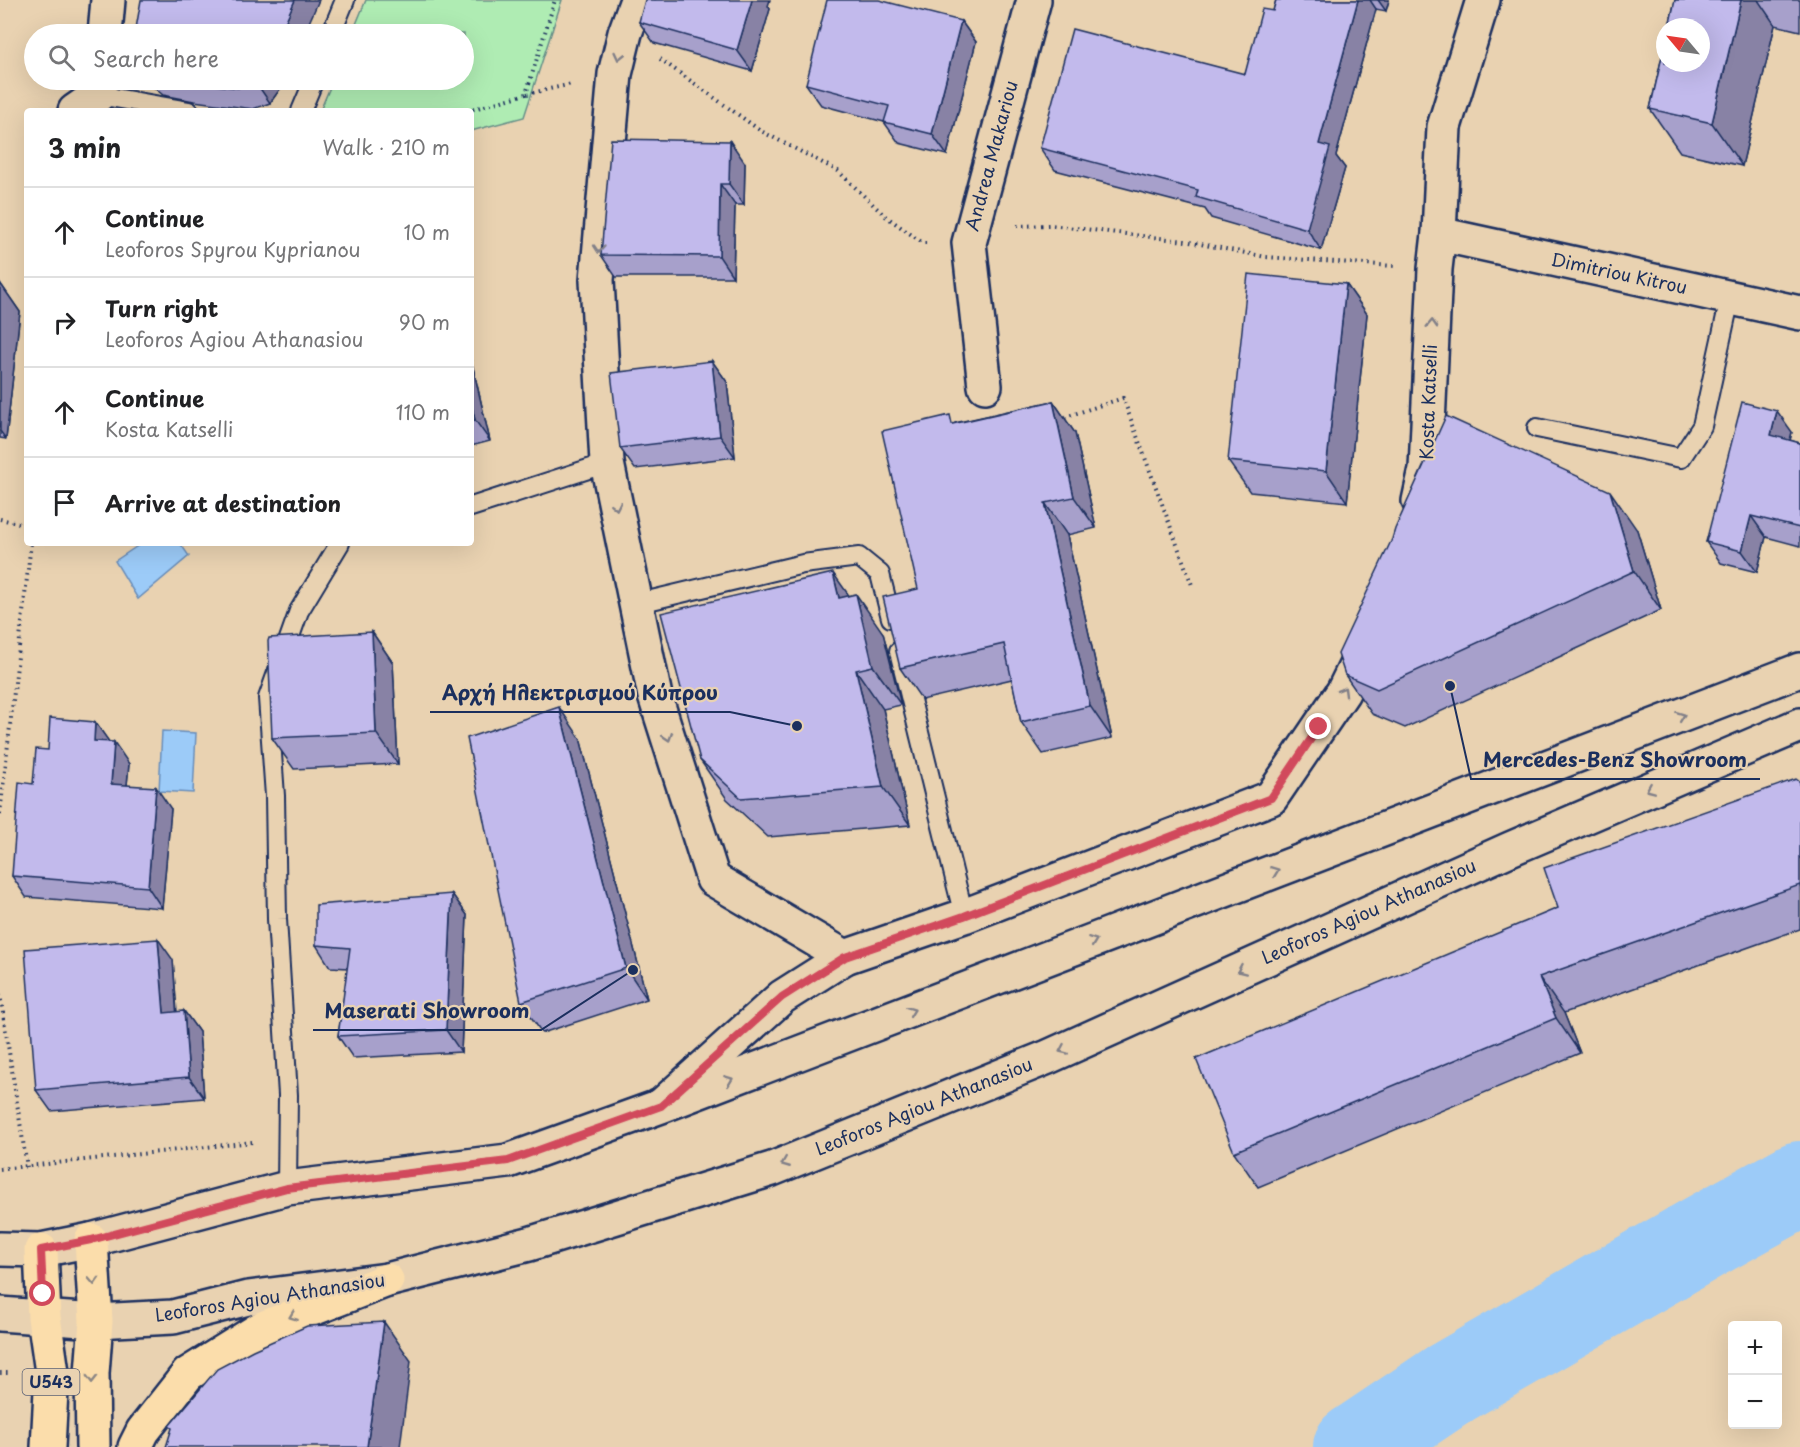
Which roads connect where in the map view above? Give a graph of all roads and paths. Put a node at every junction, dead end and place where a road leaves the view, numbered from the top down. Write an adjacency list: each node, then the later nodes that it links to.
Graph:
1 (108, 0): 7 (main road)
2 (345, 0): 8 (lane)
3 (555, 0): 14 (path)
4 (637, 0): 9 (main road)
5 (1034, 0): 15 (main road, Andrea Makariou)
6 (1483, 0): 16 (main road, Kosta Katselli)
7 (106, 24)
8 (335, 24)
9 (625, 33): 15 (path); 23 (main road, one-way to 23)
10 (310, 90): 13 (lane)
11 (91, 95): 12 (lane)
12 (171, 108)
13 (302, 108)
14 (474, 109)
15 (972, 234): 17 (path); 20 (main road, Andrea Makariou)
16 (1439, 234): 17 (main road, Kosta Katselli); 18 (main road, Dimitriou Kitrou)
17 (1435, 269): 27 (main road, Kosta Katselli, one-way to 17)
18 (1730, 298): 19 (main road, Dimitriou Kitrou); 22 (lane)
19 (1800, 313)
20 (985, 386)
21 (1058, 419): 30 (path)
22 (1537, 428)
23 (607, 463): 24 (lane); 31 (main road, one-way to 31)
24 (474, 506)
25 (0, 519): 26 (path)
26 (24, 524)
27 (1413, 525)
28 (31, 546): 35 (path)
29 (338, 546): 40 (lane)
30 (1192, 585)
31 (635, 604): 36 (lane); 37 (main road, one-way to 37)
32 (1383, 611): 36 (main road, one-way to 32)
33 (1800, 670): 39 (main road, one-way to 33)
34 (1800, 725): 47 (main road, Leoforos Agiou Athanasiou, one-way to 47)
35 (0, 814)
36 (964, 916): 37 (main road)
37 (845, 957): 39 (main road)
38 (0, 994): 41 (path)
39 (661, 1106): 43 (main road)
40 (287, 1141): 41 (path); 43 (lane)
41 (27, 1167): 42 (path)
42 (0, 1169)
43 (287, 1188): 44 (main road)
44 (91, 1240): 46 (main road); 50 (main road, U543, one-way to 50)
45 (0, 1249): 46 (main road)
46 (41, 1250): 49 (main road, U543)
47 (387, 1280): 50 (main road, Leoforos Agiou Athanasiou); 53 (main road, one-way to 53)
48 (0, 1314): 49 (main road, Leoforos Agiou Athanasiou)
49 (44, 1317): 50 (main road, Leoforos Agiou Athanasiou); 51 (main road, U543)
50 (96, 1321): 52 (main road, U543, one-way to 52)
51 (48, 1447)
52 (93, 1447)
53 (135, 1447)

